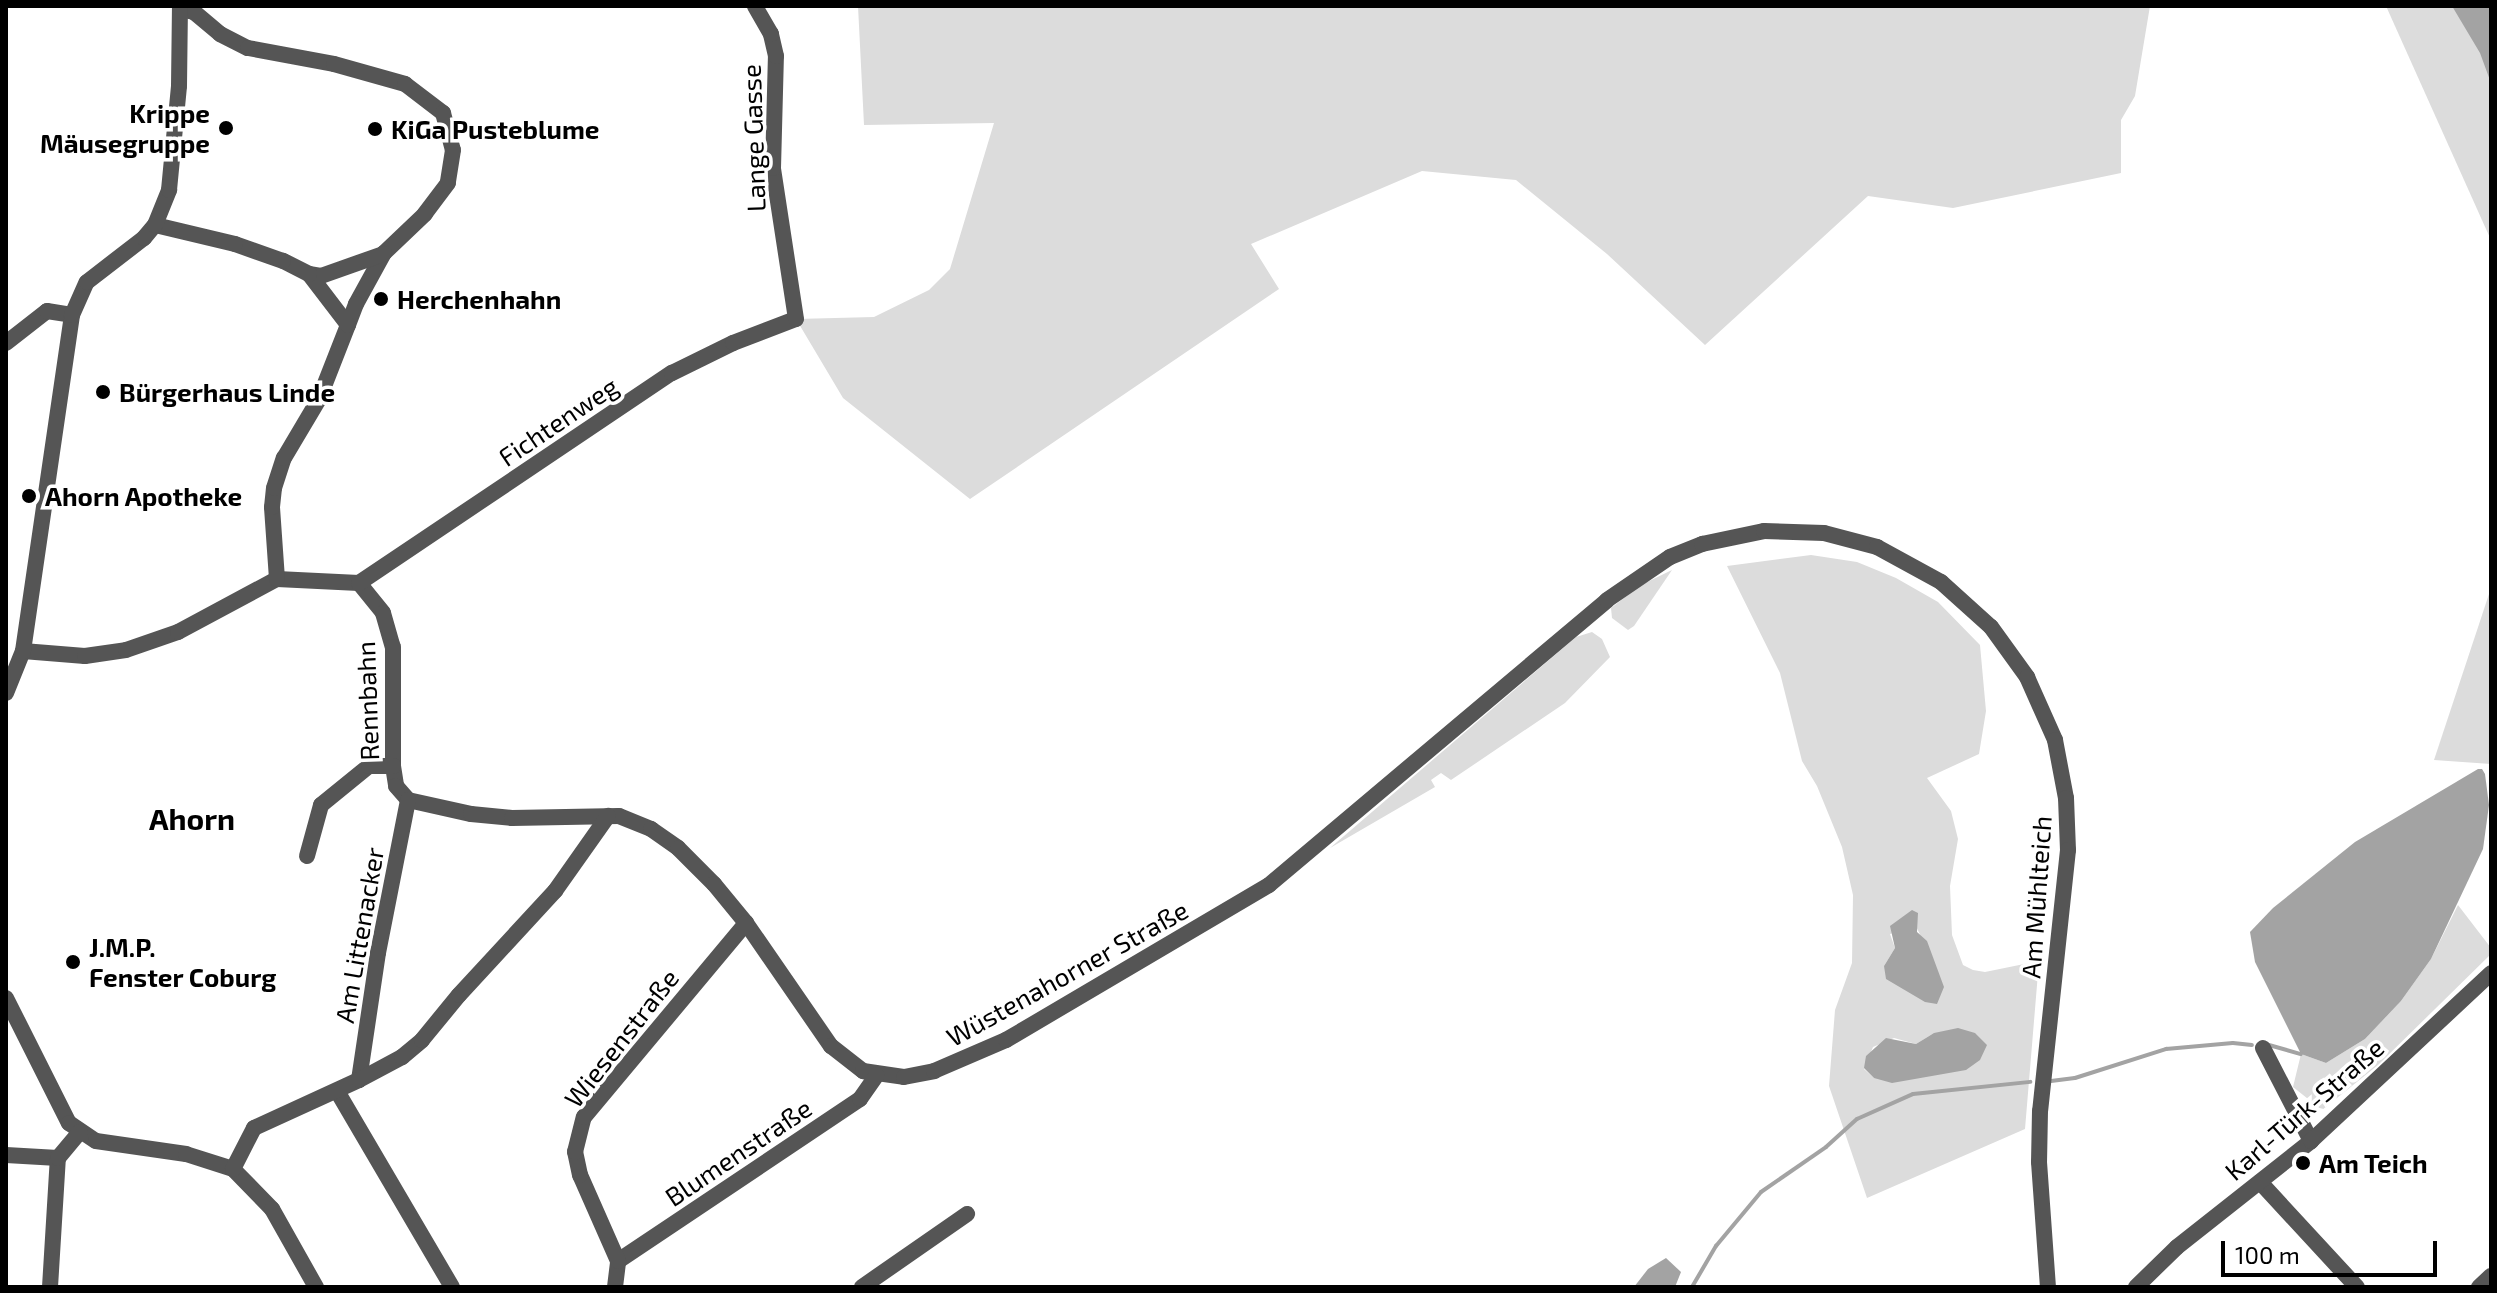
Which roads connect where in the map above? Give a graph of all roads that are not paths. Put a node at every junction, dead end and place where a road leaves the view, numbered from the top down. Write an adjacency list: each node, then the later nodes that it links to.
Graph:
1 (755, 6): 7 (street, Lange Gasse)
2 (180, 8): 3 (street); 4 (street)
3 (155, 225): 5 (street); 6 (street)
4 (384, 253): 5 (street); 8 (street)
5 (309, 274): 8 (street)
6 (72, 315): 9 (street); 13 (street)
7 (796, 319): 12 (street, Fichtenweg)
8 (348, 325): 11 (street)
9 (6, 343)
10 (1824, 533): 23 (street, Wüstenahorner Straße); 41 (street, Am Mühlteich)
11 (277, 579): 12 (street); 13 (street)
12 (359, 583): 15 (street, Rennbahn)
13 (23, 651): 14 (street)
14 (6, 693)
15 (393, 766): 16 (street, Rennbahn); 18 (street)
16 (408, 800): 17 (street); 24 (street, Am Littenacker)
17 (608, 816): 19 (street, Wüstenahorner Straße); 24 (street)
18 (307, 856)
19 (746, 923): 23 (street, Wüstenahorner Straße); 33 (street, Wiesenstraße)
20 (2491, 973): 27 (street, Karl-Türk-Straße)
21 (6, 998): 26 (street)
22 (2263, 1048): 27 (street)
23 (877, 1075): 33 (street, Blumenstraße)
24 (359, 1080): 25 (street)
25 (337, 1091): 30 (street); 38 (street)
26 (80, 1132): 29 (street); 30 (street)
27 (2311, 1141): 31 (street, Karl-Türk-Straße)
28 (6, 1155): 29 (street)
29 (58, 1158): 36 (street)
30 (233, 1169): 37 (street)
31 (2260, 1182): 35 (street, Karl-Türk-Straße); 42 (street)
32 (967, 1214): 40 (street)
33 (618, 1261): 39 (street)
34 (2491, 1276): 43 (street)
35 (2142, 1284)
36 (50, 1287)
37 (316, 1287)
38 (452, 1287)
39 (615, 1287)
40 (862, 1287)
41 (2048, 1287)
42 (2357, 1287)
43 (2479, 1287)

